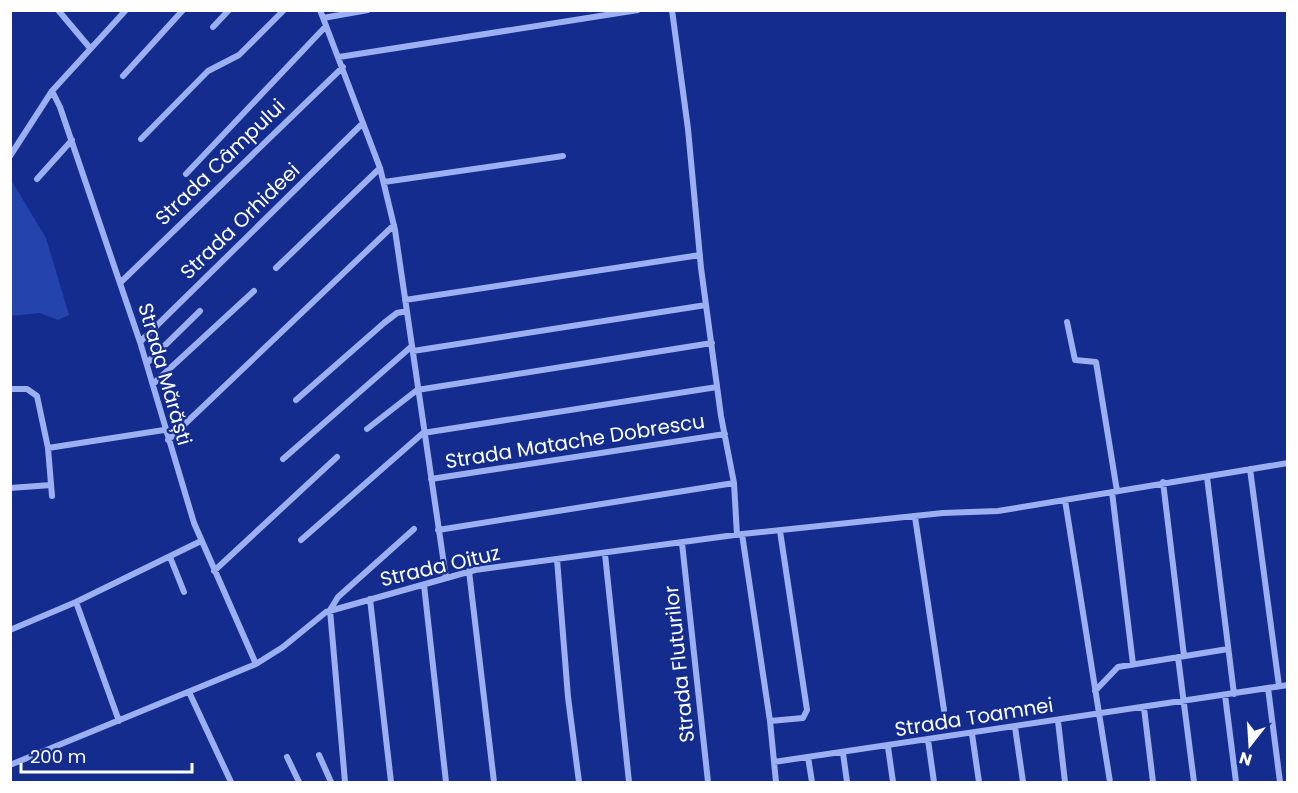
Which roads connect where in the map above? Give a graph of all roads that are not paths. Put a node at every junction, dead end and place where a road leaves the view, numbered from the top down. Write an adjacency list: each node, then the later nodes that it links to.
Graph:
1 (58, 10): 13 (street)
2 (126, 10): 13 (street)
3 (183, 10): 16 (street)
4 (229, 10): 12 (street)
5 (284, 10): 19 (street)
6 (320, 10): 10 (street)
7 (368, 10): 10 (street)
8 (638, 10): 14 (street)
9 (672, 10): 28 (street)
10 (323, 18): 11 (street)
11 (326, 26): 14 (street); 24 (street)
12 (213, 27)
13 (90, 48): 17 (street)
14 (339, 57): 15 (street)
15 (343, 67): 18 (street); 30 (street, Strada Câmpului)
16 (123, 76)
17 (52, 91): 20 (street, Strada Mărăști); 21 (street)
18 (363, 123): 23 (street); 37 (street, Strada Orhideei)
19 (141, 139)
20 (72, 140): 25 (street); 30 (street, Strada Mărăști)
21 (10, 156)
22 (563, 156): 26 (street)
23 (380, 168): 26 (street); 29 (street)
24 (186, 174)
25 (37, 179)
26 (384, 182): 27 (street)
27 (394, 225): 32 (street); 50 (street)
28 (700, 255): 32 (street); 33 (street)
29 (276, 267)
30 (121, 282): 37 (street, Strada Mărăști)
31 (254, 291): 41 (street)
32 (405, 300): 35 (street)
33 (706, 305): 38 (street); 39 (street)
34 (200, 311): 40 (street)
35 (407, 311): 39 (street); 45 (street)
36 (1067, 322): 62 (street)
37 (140, 342): 40 (street, Strada Mărăști)
38 (712, 344): 42 (street); 44 (street)
39 (412, 349): 44 (street); 53 (street)
40 (147, 363): 41 (street, Strada Mărăști)
41 (153, 384): 47 (street, Strada Mărăști)
42 (717, 387): 48 (street); 49 (street)
43 (10, 389): 51 (street)
44 (417, 390): 46 (street); 48 (street)
45 (296, 400)
46 (367, 429)
47 (164, 430): 50 (street, Strada Mărăști); 51 (street)
48 (423, 433): 57 (street); 70 (street)
49 (725, 434): 57 (street, Strada Matache Dobrescu); 59 (street)
50 (168, 440): 71 (street, Strada Mărăști)
51 (48, 448): 60 (street)
52 (337, 457): 77 (street)
53 (283, 459)
54 (1287, 463): 55 (street, Strada Oituz)
55 (1250, 469): 56 (street, Strada Oituz); 90 (street)
56 (1207, 477): 58 (street, Strada Oituz); 85 (street)
57 (431, 479): 67 (street)
58 (1162, 482): 62 (street, Strada Oituz); 86 (street)
59 (734, 483): 67 (street); 69 (street)
60 (51, 485): 61 (street); 63 (street)
61 (10, 488)
62 (1114, 491): 64 (street, Strada Oituz); 88 (street)
63 (52, 496)
64 (1065, 500): 65 (street, Strada Oituz); 92 (street)
65 (915, 517): 68 (street, Strada Oituz); 98 (street)
66 (414, 529): 83 (street)
67 (438, 530): 78 (street)
68 (780, 531): 69 (street, Strada Oituz); 101 (street)
69 (740, 535): 72 (street, Strada Oituz); 101 (street)
70 (301, 540)
71 (201, 542): 74 (street); 77 (street, Strada Mărăști)
72 (682, 543): 73 (street, Strada Oituz); 122 (street, Strada Fluturilor)
73 (605, 554): 75 (street, Strada Oituz); 121 (street)
74 (170, 556): 80 (street); 82 (street)
75 (557, 560): 76 (street, Strada Oituz); 120 (street)
76 (470, 571): 78 (street, Strada Oituz); 119 (street)
77 (214, 572): 87 (street, Strada Mărăști)
78 (446, 578): 79 (street, Strada Oituz)
79 (424, 585): 81 (street, Strada Oituz); 118 (street)
80 (184, 592)
81 (370, 599): 83 (street, Strada Oituz); 117 (street)
82 (76, 602): 84 (street); 100 (street)
83 (330, 610): 87 (street, Strada Oituz); 116 (street)
84 (10, 630)
85 (1228, 649): 86 (street); 94 (street)
86 (1181, 656): 88 (street); 96 (street)
87 (256, 664): 93 (street, Strada Oituz)
88 (1133, 664): 92 (street)
89 (1287, 685): 90 (street, Strada Toamnei)
90 (1278, 686): 91 (street, Strada Toamnei)
91 (1268, 688): 94 (street, Strada Toamnei); 135 (street)
92 (1095, 691): 99 (street)
93 (189, 692): 100 (street, Strada Oituz); 113 (street)
94 (1234, 694): 95 (street, Strada Toamnei)
95 (1225, 695): 96 (street, Strada Toamnei); 134 (street)
96 (1182, 703): 97 (street, Strada Toamnei); 133 (street)
97 (1144, 708): 99 (street, Strada Toamnei); 132 (street)
98 (944, 711)
99 (1101, 714): 102 (street, Strada Toamnei); 131 (street)
100 (119, 721): 112 (street, Strada Oituz)
101 (770, 721): 111 (street)
102 (1058, 721): 103 (street, Strada Toamnei); 130 (street)
103 (1015, 727): 104 (street, Strada Toamnei); 129 (street)
104 (972, 734): 105 (street, Strada Toamnei); 128 (street)
105 (928, 740): 106 (street, Strada Toamnei); 127 (street)
106 (888, 747): 107 (street, Strada Toamnei); 126 (street)
107 (843, 753): 110 (street, Strada Toamnei); 125 (street)
108 (319, 755): 115 (street)
109 (287, 757): 114 (street)
110 (808, 757): 111 (street, Strada Toamnei); 124 (street)
111 (774, 762): 123 (street)
112 (10, 765)
113 (231, 783)
114 (299, 783)
115 (331, 783)
116 (345, 783)
117 (391, 783)
118 (446, 783)
119 (494, 783)
120 (579, 783)
121 (629, 783)
122 (708, 783)
123 (776, 783)
124 (812, 783)
125 (847, 783)
126 (893, 783)
127 (934, 783)
128 (979, 783)
129 (1023, 783)
130 (1065, 783)
131 (1110, 783)
132 (1153, 783)
133 (1194, 783)
134 (1236, 783)
135 (1280, 783)

